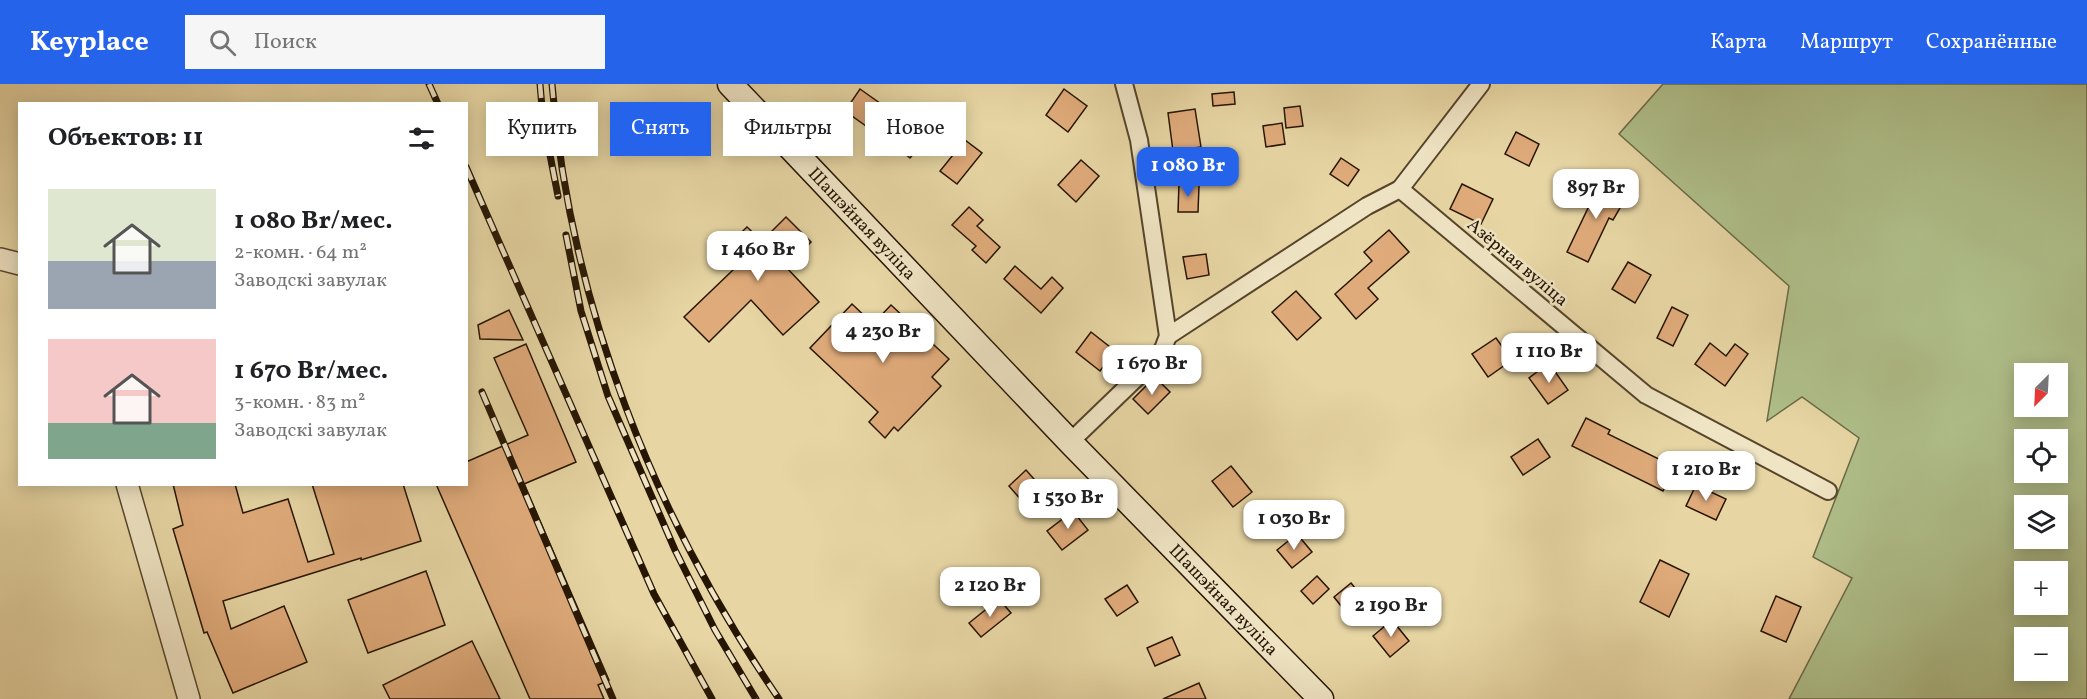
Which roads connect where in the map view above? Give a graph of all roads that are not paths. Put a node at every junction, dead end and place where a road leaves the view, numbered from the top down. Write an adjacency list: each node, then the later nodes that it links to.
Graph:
1 (730, 84): 8 (main road, Шашэйная вуліца)
2 (1124, 84): 7 (street)
3 (1481, 84): 4 (street)
4 (1400, 189): 7 (street); 10 (street, Азёрная вуліца)
5 (0, 259): 6 (street)
6 (18, 264)
7 (1168, 336): 8 (street)
8 (1070, 442): 12 (main road, Шашэйная вуліца)
9 (129, 486): 11 (street)
10 (1828, 491)
11 (189, 699)
12 (1321, 699)

